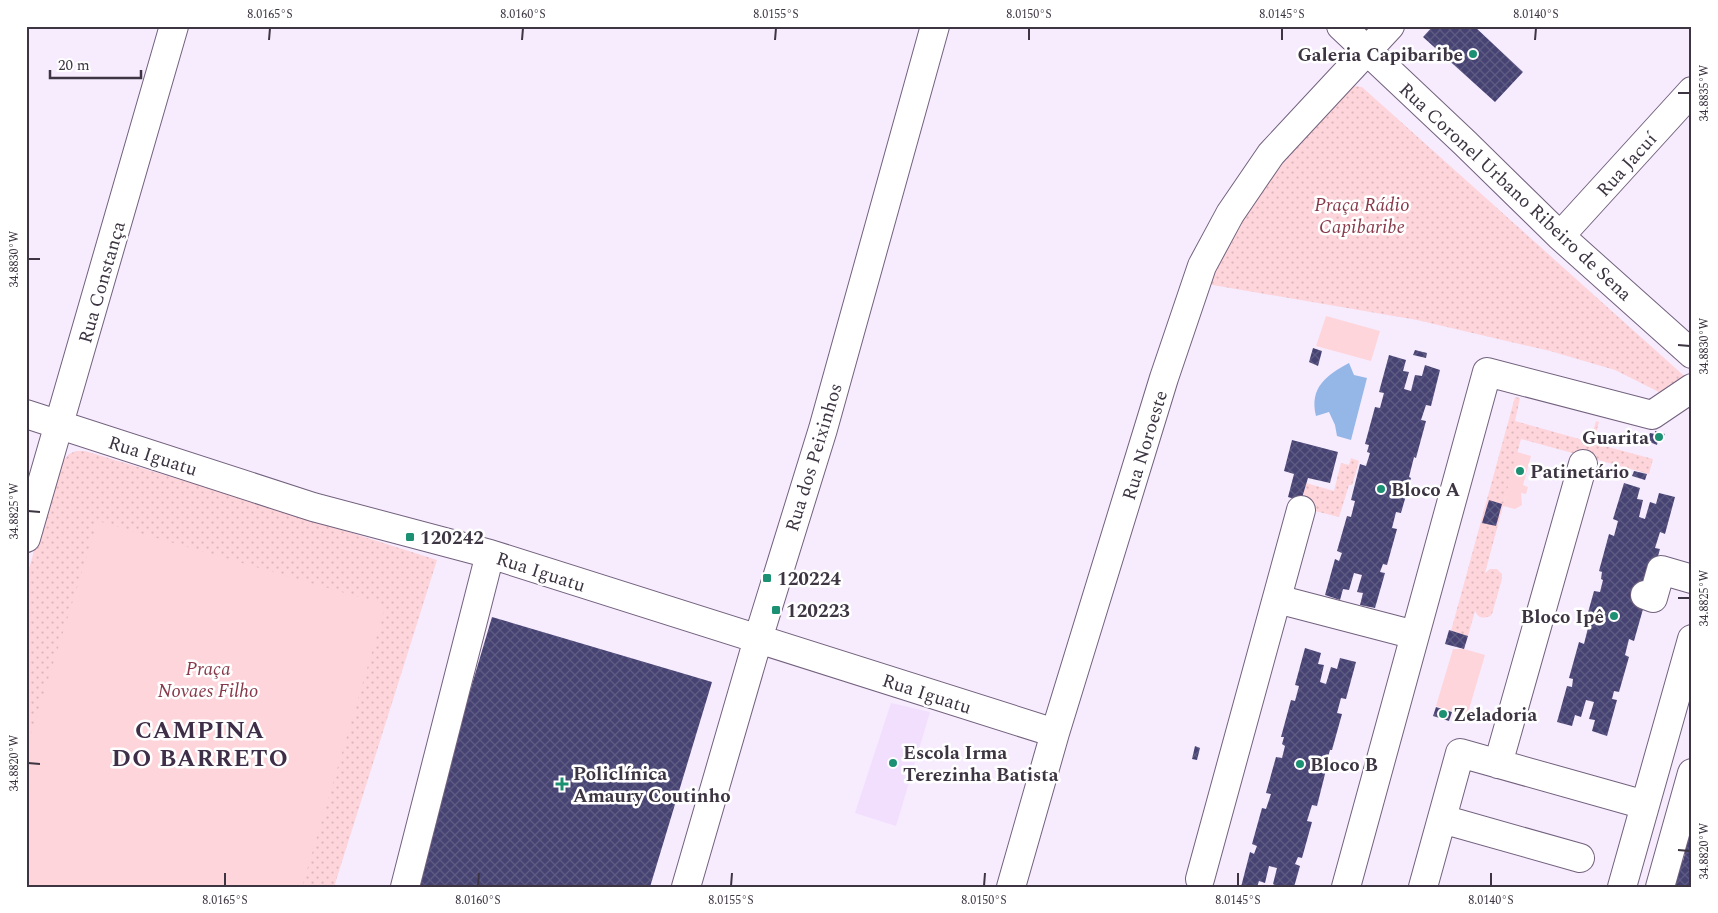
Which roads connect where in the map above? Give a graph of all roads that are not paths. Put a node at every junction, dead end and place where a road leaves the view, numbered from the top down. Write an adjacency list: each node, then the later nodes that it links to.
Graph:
1 (174, 26): 11 (street, Rua Constança)
2 (935, 26): 21 (street, Rua dos Peixinhos)
3 (1341, 26): 5 (street, Rua Coronel Urbano Ribeiro de Sena)
4 (1390, 26): 5 (street, Rua Noroeste)
5 (1367, 50): 7 (street, Rua Coronel Urbano Ribeiro de Sena); 22 (street, Rua Noroeste)
6 (1692, 91): 7 (street, Rua Jacuí)
7 (1560, 236): 8 (street, Rua Coronel Urbano Ribeiro de Sena)
8 (1692, 354)
9 (1692, 388): 19 (street)
10 (26, 414): 11 (street, Rua Iguatu)
11 (60, 424): 14 (street, Rua Constança); 15 (street, Rua Iguatu)
12 (1583, 464): 23 (street)
13 (1301, 510): 18 (street)
14 (26, 538)
15 (490, 554): 21 (street, Rua Iguatu); 30 (street)
16 (1692, 579): 17 (street)
17 (1645, 595)
18 (1277, 599): 19 (street); 29 (street)
19 (1415, 635): 33 (street)
20 (1692, 638): 26 (street)
21 (758, 639): 22 (street, Rua Iguatu); 31 (street, Rua dos Peixinhos)
22 (1055, 733): 32 (street, Rua Noroeste)
23 (1498, 764): 26 (street); 27 (street)
24 (1692, 773): 25 (street)
25 (1688, 804): 36 (street)
26 (1645, 805): 35 (street)
27 (1442, 819): 28 (street); 34 (street)
28 (1580, 858)
29 (1200, 879)
30 (405, 887)
31 (686, 887)
32 (1011, 887)
33 (1346, 887)
34 (1423, 887)
35 (1622, 887)
36 (1660, 887)

